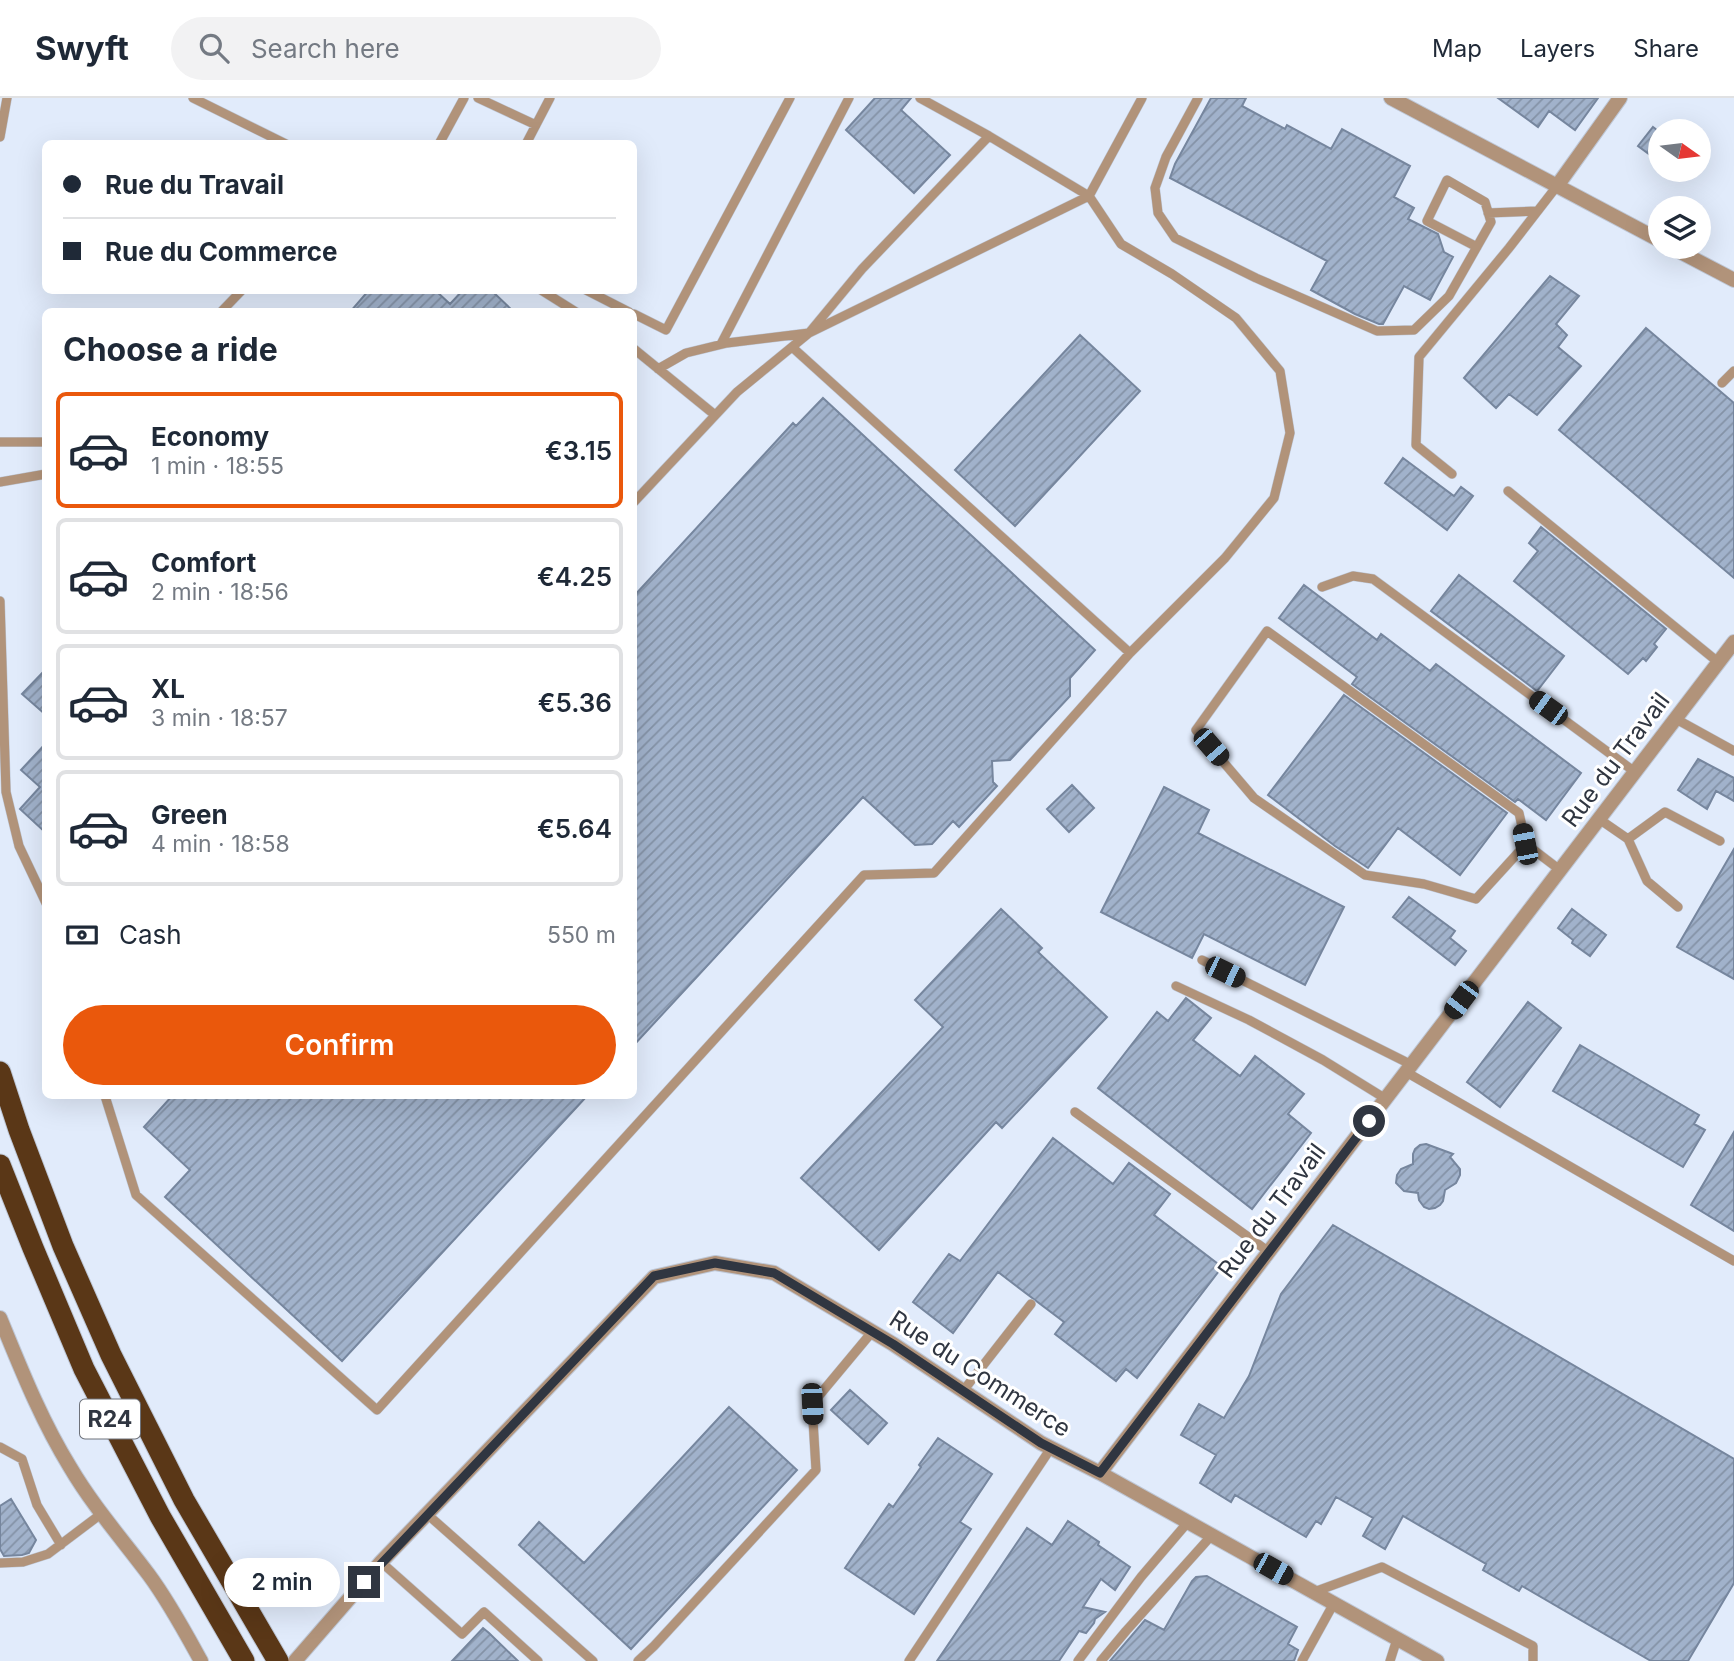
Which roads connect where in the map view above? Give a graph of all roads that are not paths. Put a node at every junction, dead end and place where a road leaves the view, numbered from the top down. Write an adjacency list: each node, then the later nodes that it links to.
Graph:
1 (7, 98): 15 (lane)
2 (193, 98): 16 (lane)
3 (464, 98): 17 (lane)
4 (478, 98): 13 (lane)
5 (550, 98): 13 (lane)
6 (790, 98): 33 (lane)
7 (849, 98): 35 (lane)
8 (920, 98): 14 (lane)
9 (1142, 98): 20 (lane)
10 (1198, 98): 24 (lane)
11 (1391, 98): 19 (street)
12 (1620, 98): 19 (street)
13 (536, 125): 18 (lane)
14 (989, 136): 20 (lane); 34 (lane)
15 (0, 137)
16 (278, 140)
17 (441, 140)
18 (528, 140)
19 (1557, 186): 21 (lane); 23 (street)
20 (1089, 196): 34 (lane); 52 (lane)
21 (1537, 211): 22 (lane); 44 (lane)
22 (1488, 213): 24 (lane); 24 (lane)
23 (1648, 234)
24 (1477, 247)
25 (1694, 259): 26 (street)
26 (1734, 280)
27 (238, 294): 30 (lane)
28 (547, 294): 31 (lane)
29 (594, 294): 32 (lane)
30 (225, 308)
31 (570, 308)
32 (621, 308)
33 (637, 316)
34 (809, 333): 35 (lane); 36 (lane)
35 (721, 344): 38 (lane)
36 (792, 347): 41 (lane); 52 (lane)
37 (637, 352): 38 (lane)
38 (658, 369): 41 (lane)
39 (1734, 371): 40 (lane)
40 (1722, 383)
41 (715, 415): 48 (lane)
42 (0, 442): 43 (lane)
43 (42, 442)
44 (1452, 474)
45 (42, 475): 46 (lane)
46 (0, 482)
47 (1508, 491): 53 (lane)
48 (637, 499)
49 (1322, 587): 56 (lane)
50 (0, 601): 62 (lane)
51 (1734, 642): 53 (street, Rue du Travail)
52 (1130, 653): 68 (lane)
53 (1718, 662): 54 (street, Rue du Travail)
54 (1675, 719): 55 (lane); 56 (street, Rue du Travail)
55 (1734, 751)
56 (1635, 772): 57 (street, Rue du Travail)
57 (1599, 819): 58 (lane); 61 (street, Rue du Travail)
58 (1628, 839): 59 (lane); 63 (lane)
59 (1720, 841)
60 (1525, 844): 60 (lane); 61 (lane)
61 (1560, 870): 66 (street, Rue du Travail)
62 (42, 895)
63 (1678, 907)
64 (1202, 960): 66 (lane)
65 (1176, 986): 69 (lane)
66 (1409, 1068): 69 (street, Rue du Travail); 73 (lane)
67 (0, 1072): 94 (highway, R24)
68 (105, 1099)
69 (1386, 1099): 72 (street, Rue du Travail)
70 (1074, 1112): 72 (lane)
71 (0, 1165): 93 (highway, R24)
72 (1269, 1252): 81 (street, Rue du Travail)
73 (1734, 1261)
74 (1031, 1304): 78 (lane)
75 (0, 1318): 77 (street)
76 (872, 1332): 78 (street, Rue du Commerce); 83 (street, Rue du Commerce); 98 (lane)
77 (3, 1335): 82 (street)
78 (963, 1391): 80 (street, Rue du Commerce)
79 (0, 1447): 86 (lane)
80 (1051, 1448): 81 (street, Rue du Commerce); 99 (lane)
81 (1100, 1473): 84 (street, Rue du Commerce)
82 (101, 1514): 86 (lane); 92 (street)
83 (427, 1514): 88 (street, Rue du Commerce); 97 (lane)
84 (1188, 1522): 85 (street, Rue du Commerce); 100 (lane)
85 (1212, 1535): 89 (street, Rue du Commerce); 101 (lane)
86 (61, 1545): 87 (lane)
87 (0, 1563)
88 (381, 1563): 95 (street, Rue du Commerce); 96 (lane)
89 (1314, 1592): 90 (street, Rue du Commerce); 105 (lane)
90 (1334, 1604): 91 (street, Rue du Commerce); 102 (lane)
91 (1397, 1639): 103 (lane); 104 (street, Rue du Commerce)
92 (201, 1661)
93 (244, 1661)
94 (278, 1661)
95 (295, 1661)
96 (538, 1661)
97 (593, 1661)
98 (638, 1661)
99 (909, 1661)
100 (1078, 1661)
101 (1101, 1661)
102 (1302, 1661)
103 (1390, 1661)
104 (1437, 1661)
105 (1533, 1661)

